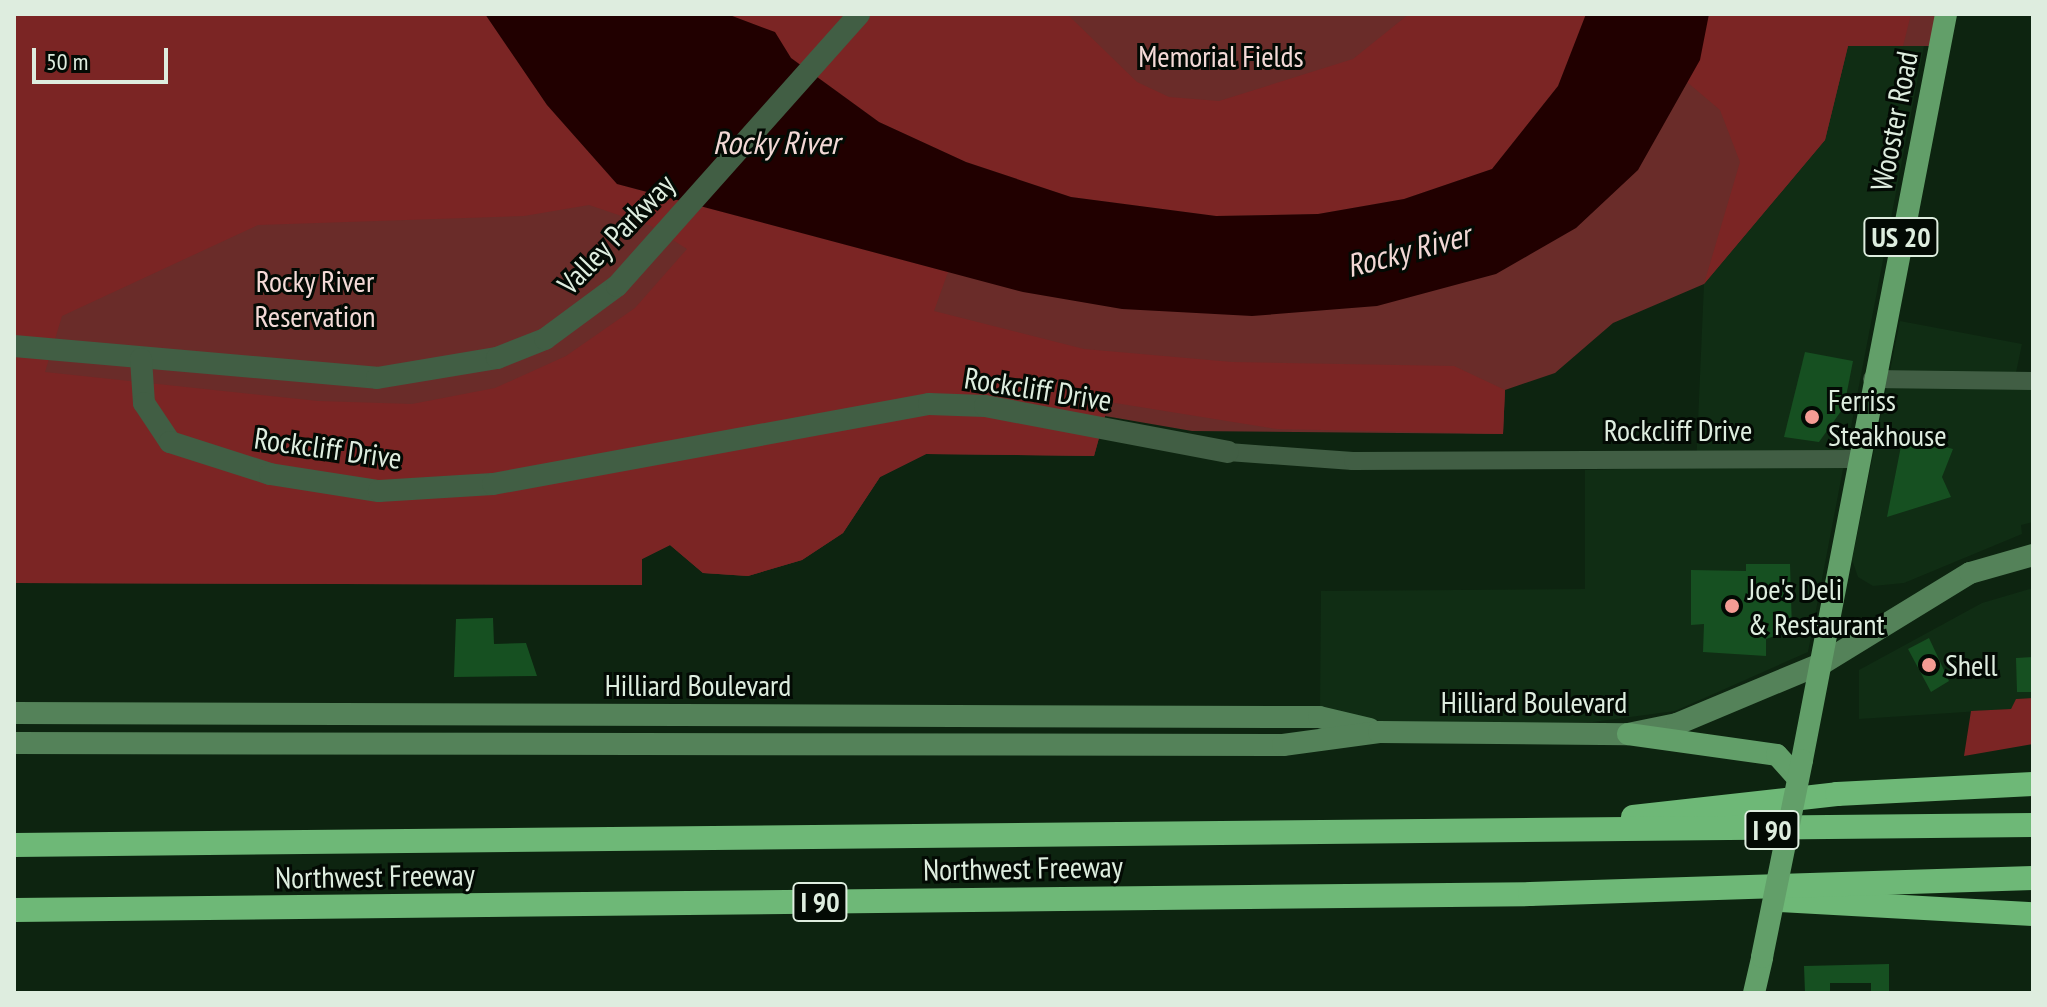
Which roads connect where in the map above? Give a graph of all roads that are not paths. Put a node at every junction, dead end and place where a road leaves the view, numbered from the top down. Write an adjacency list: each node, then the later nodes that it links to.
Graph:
1 (858, 14): 4 (street, Valley Parkway)
2 (1946, 14): 5 (main road, Wooster Road / US 20)
3 (14, 346): 4 (street, Valley Parkway)
4 (141, 359): 7 (street, Rockcliff Drive)
5 (1872, 379): 6 (street); 8 (main road, Wooster Road / US 20)
6 (2033, 381)
7 (1228, 452): 8 (street, Rockcliff Drive)
8 (1856, 459): 10 (main road, Wooster Road / US 20)
9 (2033, 555): 10 (main road, Hilliard Boulevard)
10 (1823, 663): 13 (main road, Hilliard Boulevard); 15 (main road, Wooster Road / US 20)
11 (14, 713): 12 (main road, Hilliard Boulevard)
12 (1379, 732): 13 (main road, Hilliard Boulevard); 14 (main road, Hilliard Boulevard)
13 (1628, 734): 15 (main road)
14 (14, 743)
15 (1800, 769): 24 (main road, Wooster Road / US 20, bridge)
16 (2033, 784): 18 (highway)
17 (2033, 825): 18 (highway, Northwest Freeway / I 90)
18 (1512, 831): 19 (highway, Northwest Freeway / I 90)
19 (14, 845)
20 (2033, 878): 21 (highway, Northwest Freeway / I 90)
21 (1626, 891): 22 (highway, Northwest Freeway / I 90); 23 (highway)
22 (14, 910)
23 (2033, 914)
24 (1754, 993)

